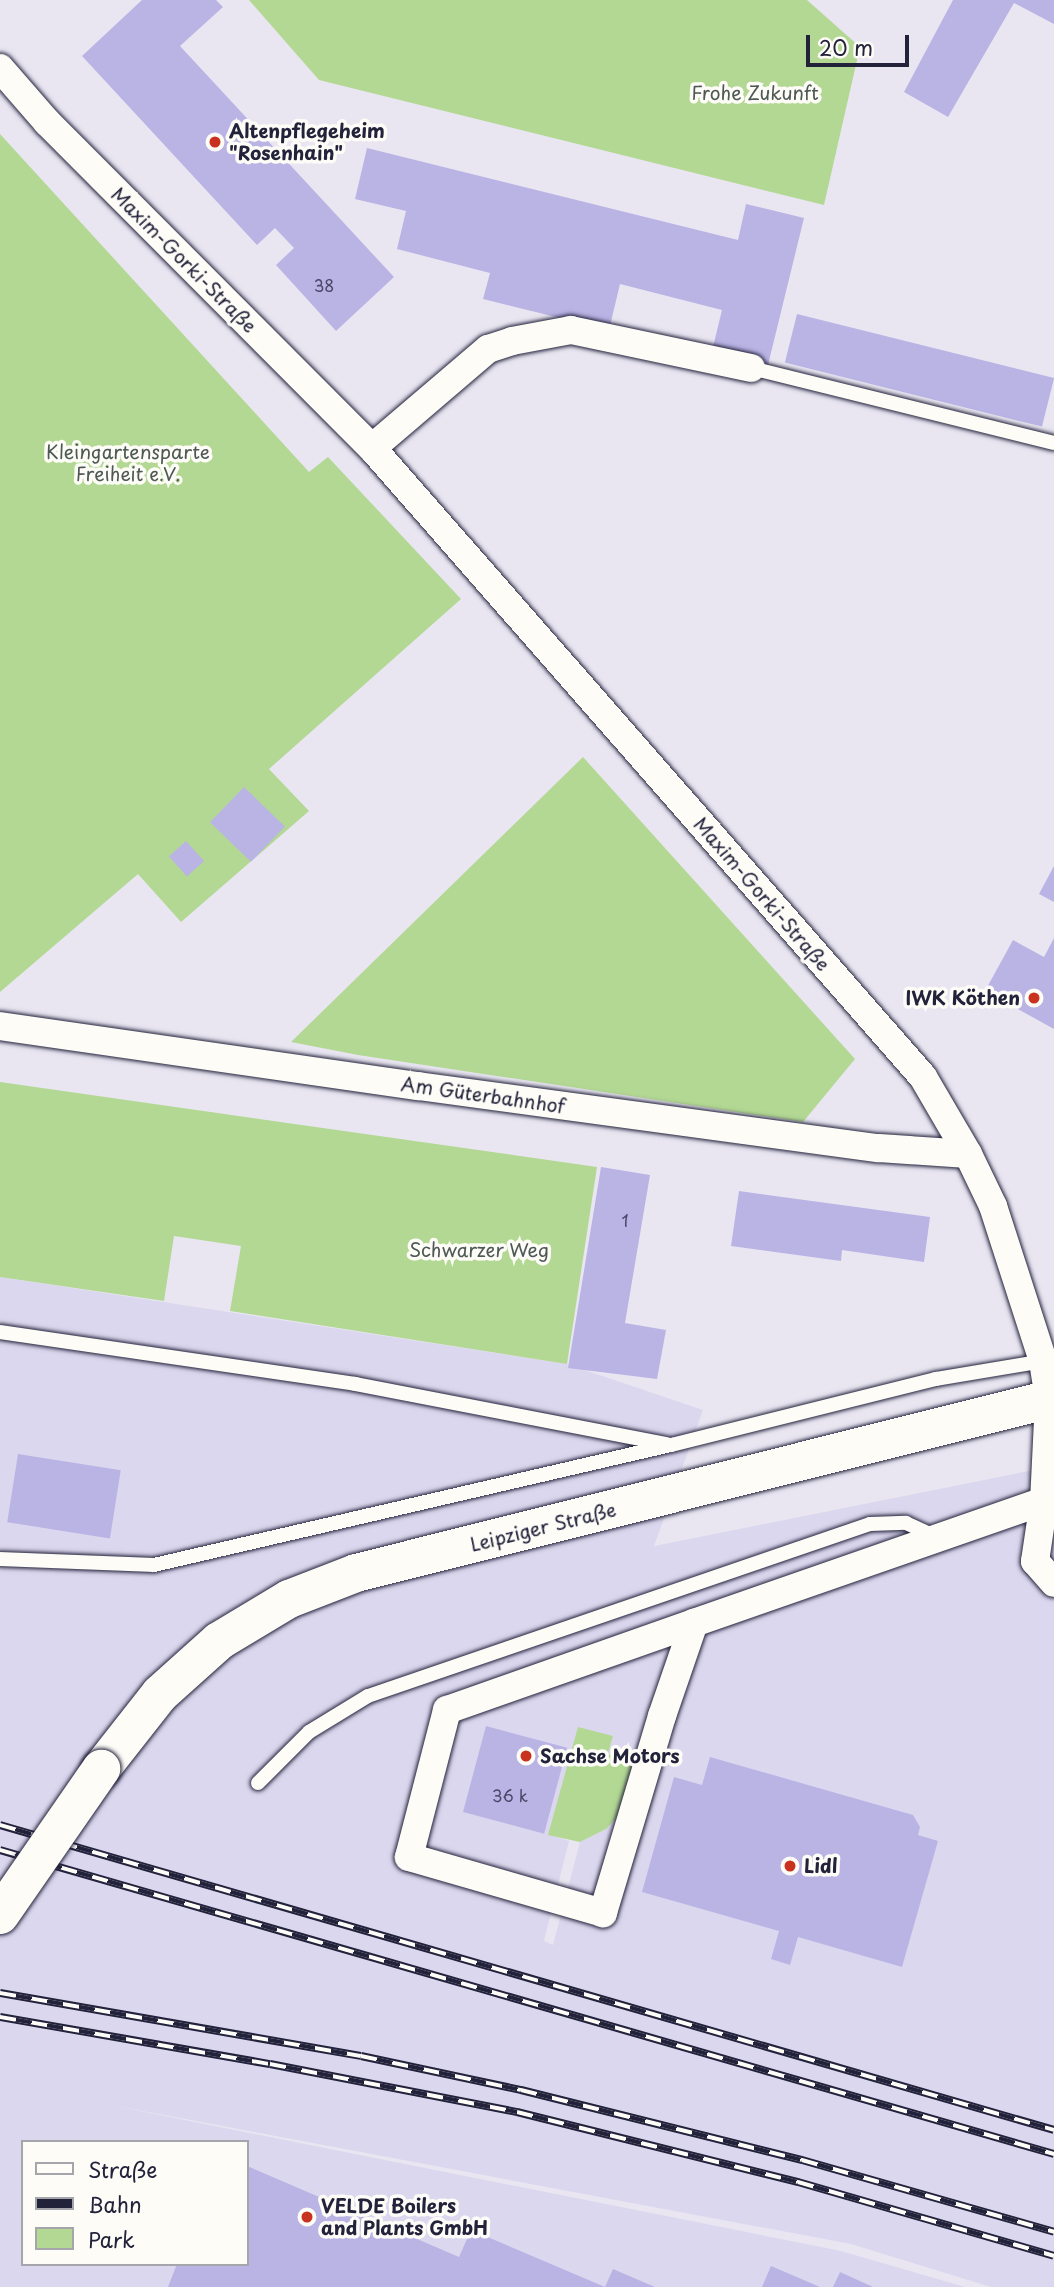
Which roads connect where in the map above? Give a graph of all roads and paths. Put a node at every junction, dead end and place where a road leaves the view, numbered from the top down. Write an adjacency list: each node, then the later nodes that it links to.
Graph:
1 (0, 68): 4 (street, Maxim-Gorki-Straße)
2 (751, 368): 3 (lane); 4 (street)
3 (1054, 443)
4 (372, 448): 6 (street, Maxim-Gorki-Straße)
5 (0, 1026): 6 (street, Am Güterbahnhof)
6 (968, 1154): 8 (street, Maxim-Gorki-Straße)
7 (0, 1332): 10 (lane)
8 (1043, 1361): 9 (street, Maxim-Gorki-Straße); 10 (lane)
9 (1051, 1399): 11 (street); 17 (main road, Leipziger Straße, bridge)
10 (671, 1445): 13 (lane)
11 (1049, 1500): 12 (street); 14 (street)
12 (940, 1538): 15 (street); 16 (lane)
13 (0, 1559)
14 (1054, 1583)
15 (694, 1623): 15 (street)
16 (258, 1783)
17 (0, 1915)

